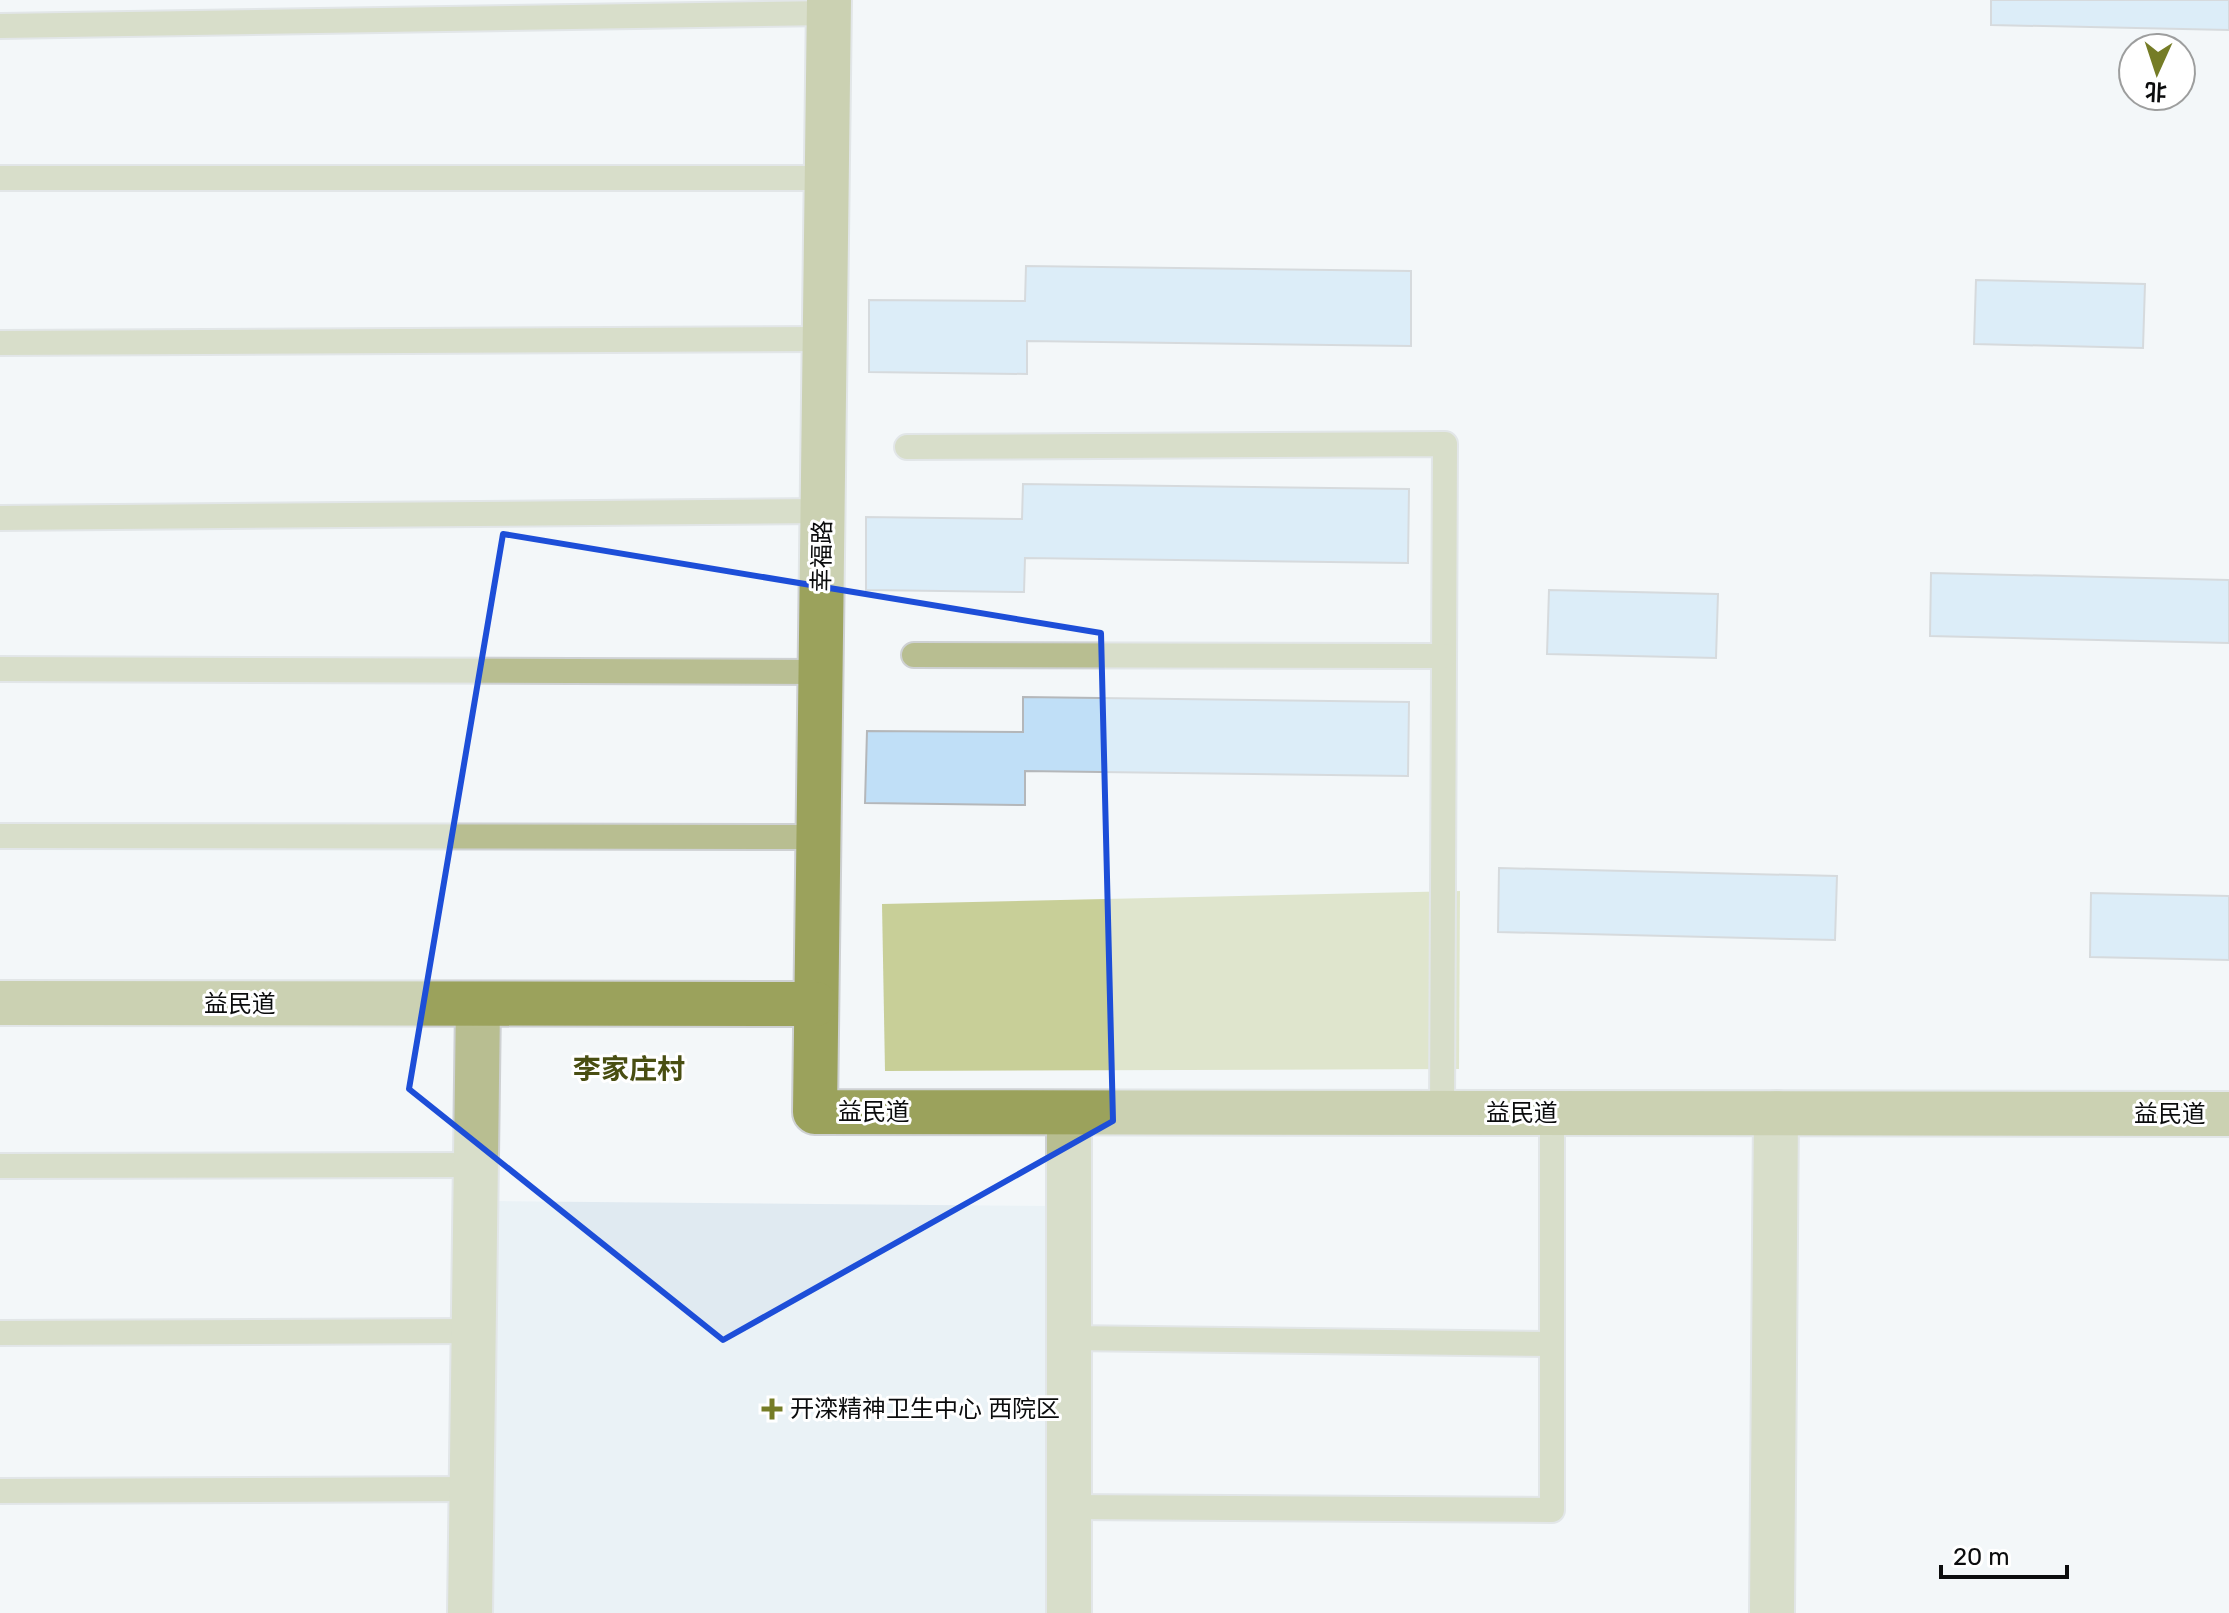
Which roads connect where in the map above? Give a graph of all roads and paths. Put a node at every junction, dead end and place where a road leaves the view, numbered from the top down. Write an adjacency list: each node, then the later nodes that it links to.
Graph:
1 (829, 6): 2 (lane); 4 (street, 幸福路)
2 (0, 26)
3 (0, 178): 4 (lane)
4 (827, 178): 5 (street, 幸福路)
5 (825, 339): 6 (lane); 8 (street, 幸福路)
6 (0, 343)
7 (907, 447): 11 (lane)
8 (822, 511): 9 (lane); 13 (street, 幸福路)
9 (0, 518)
10 (914, 655): 11 (lane)
11 (1444, 656): 21 (lane)
12 (0, 669): 13 (lane)
13 (820, 672): 15 (street, 幸福路)
14 (0, 836): 15 (lane)
15 (818, 837): 18 (street, 幸福路)
16 (0, 1003): 17 (street, 益民道)
17 (478, 1004): 18 (street, 益民道); 25 (street)
18 (816, 1004): 19 (street, 幸福路)
19 (815, 1112): 20 (street, 益民道)
20 (1069, 1113): 21 (street, 益民道); 29 (street)
21 (1442, 1113): 22 (street, 益民道)
22 (1552, 1113): 23 (street, 益民道); 30 (lane)
23 (1776, 1113): 24 (street, 益民道); 36 (street)
24 (2229, 1114)
25 (476, 1165): 26 (lane); 27 (street)
26 (0, 1166)
27 (474, 1331): 28 (lane); 31 (street)
28 (0, 1333)
29 (1069, 1338): 30 (lane); 33 (street)
30 (1552, 1344): 33 (lane)
31 (472, 1489): 32 (lane); 34 (street)
32 (0, 1491)
33 (1069, 1507): 35 (street)
34 (470, 1613)
35 (1069, 1613)
36 (1772, 1613)

